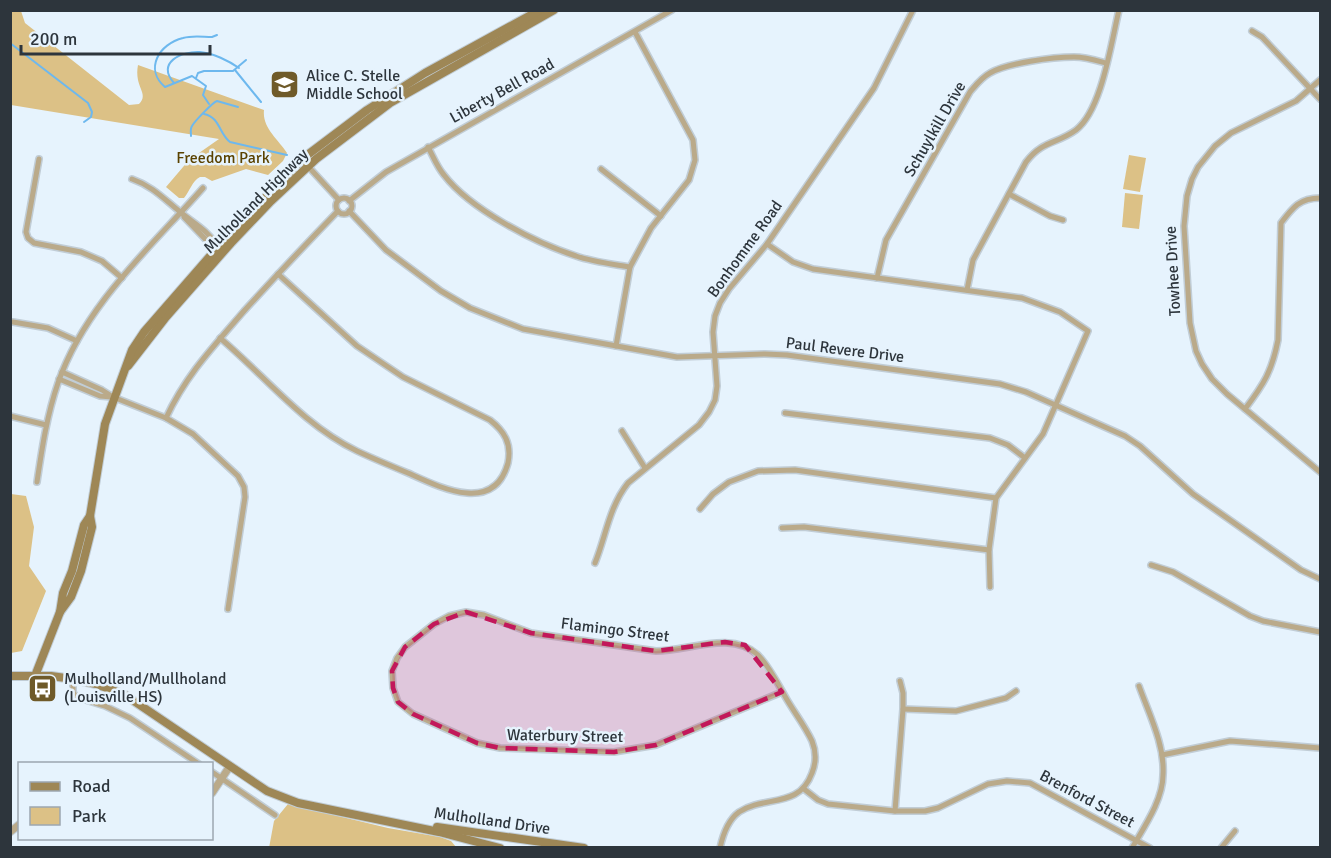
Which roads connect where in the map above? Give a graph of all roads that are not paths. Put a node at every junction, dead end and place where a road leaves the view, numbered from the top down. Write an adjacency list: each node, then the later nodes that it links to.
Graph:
1 (540, 10): 28 (main road, Mulholland Highway)
2 (554, 10): 14 (main road, Mulholland Highway)
3 (672, 10): 7 (street, Liberty Bell Road)
4 (913, 10): 27 (street, Bonhomme Road)
5 (1119, 10): 8 (street)
6 (1252, 31): 10 (street)
7 (634, 32): 12 (street, Liberty Bell Road); 25 (street)
8 (1106, 63): 18 (street); 32 (street, Schuylkill Drive)
9 (1320, 80): 10 (street, Towhee Drive)
10 (1311, 89): 11 (street); 43 (street, Towhee Drive)
11 (1320, 99)
12 (428, 147): 21 (street, Liberty Bell Road); 29 (street)
13 (39, 159): 31 (street)
14 (307, 165): 20 (street); 28 (main road, Mulholland Highway)
15 (601, 169): 25 (street)
16 (132, 179): 24 (street)
17 (203, 188): 24 (street)
18 (1009, 194): 26 (street); 33 (street)
19 (1320, 198): 43 (street)
20 (339, 200): 21 (street); 22 (street)
21 (350, 201): 23 (street)
22 (338, 211): 23 (street); 30 (street)
23 (349, 211): 37 (street, Paul Revere Drive)
24 (181, 213): 28 (street); 31 (street)
25 (661, 216): 29 (street)
26 (1063, 220)
27 (767, 244): 32 (street); 38 (street, Bonhomme Road)
28 (220, 250): 41 (main road, Mulholland Highway)
29 (630, 267): 37 (street)
30 (278, 274): 35 (street); 35 (street)
31 (122, 278): 36 (street)
32 (877, 278): 33 (street)
33 (967, 291): 42 (street)
34 (13, 322): 36 (street)
35 (220, 338): 46 (street)
36 (77, 341): 39 (street)
37 (616, 346): 38 (street, Paul Revere Drive)
38 (715, 356): 42 (street, Paul Revere Drive); 50 (street, Bonhomme Road)
39 (62, 372): 40 (street); 41 (street)
40 (59, 379): 41 (street); 47 (street)
41 (113, 397): 46 (street); 64 (main road, Mulholland Highway)
42 (1056, 406): 49 (street); 59 (street, Paul Revere Drive)
43 (1245, 409): 51 (street, Towhee Drive)
44 (785, 413): 49 (street)
45 (10, 416): 47 (street)
46 (166, 418): 61 (street)
47 (46, 425): 52 (street)
48 (622, 431): 50 (street)
49 (1025, 458): 53 (street)
50 (645, 468): 57 (street, Bonhomme Road)
51 (1320, 472)
52 (36, 482)
53 (996, 498): 54 (street); 56 (street)
54 (700, 509)
55 (782, 528): 56 (street)
56 (989, 550): 60 (street)
57 (595, 563)
58 (1151, 565): 62 (street)
59 (1320, 579)
60 (990, 587)
61 (228, 609)
62 (1320, 632)
63 (10, 676): 64 (main road, Mulholland Drive)
64 (35, 676): 65 (main road, Mulholland Drive)
65 (73, 679): 74 (street); 75 (main road, Mulholland Drive)
66 (900, 681): 71 (street)
67 (1139, 686): 73 (street)
68 (393, 688): 70 (street, Waterbury Street); 70 (street, Flamingo Street)
69 (1016, 692): 71 (street)
70 (782, 693): 78 (street, Flamingo Street)
71 (903, 709): 80 (street)
72 (1320, 748): 73 (street)
73 (1162, 754): 85 (street)
74 (196, 762)
75 (230, 766): 77 (street); 82 (main road, Mulholland Drive)
76 (213, 773): 77 (street)
77 (222, 779): 79 (street); 81 (street)
78 (804, 789): 80 (street, Brenford Street); 89 (street)
79 (213, 792)
80 (895, 811): 85 (street, Brenford Street)
81 (275, 815)
82 (397, 823): 84 (main road, Mulholland Drive); 86 (main road, Mulholland Drive)
83 (1235, 831): 92 (street)
84 (486, 835): 86 (street); 88 (main road, Mulholland Drive)
85 (1136, 840): 90 (street); 91 (street, Brenford Street)
86 (485, 846): 87 (main road, Mulholland Drive)
87 (500, 848)
88 (584, 848)
89 (720, 848)
90 (1132, 848)
91 (1150, 848)
92 (1221, 848)

